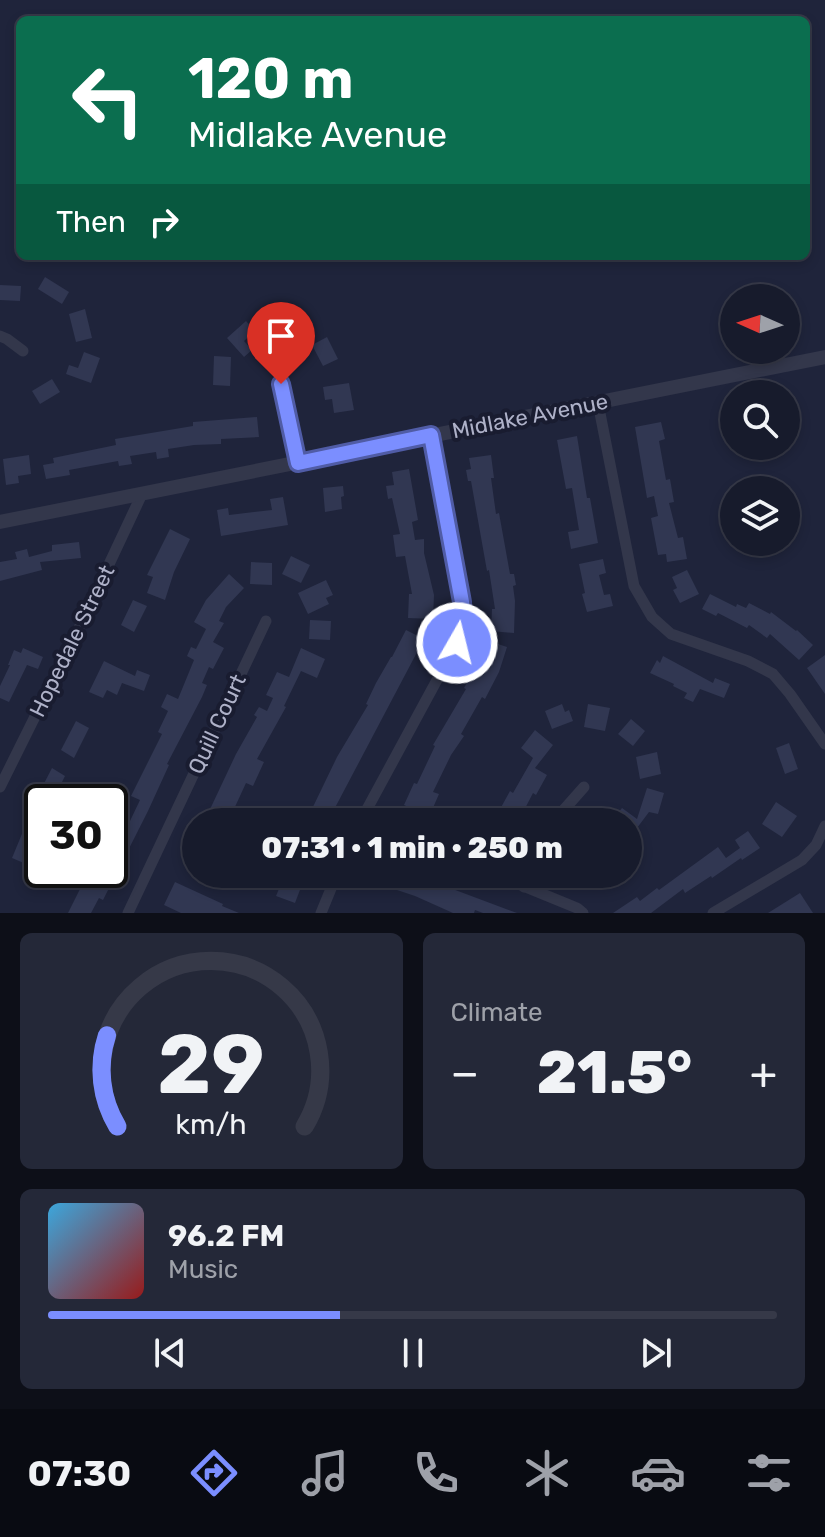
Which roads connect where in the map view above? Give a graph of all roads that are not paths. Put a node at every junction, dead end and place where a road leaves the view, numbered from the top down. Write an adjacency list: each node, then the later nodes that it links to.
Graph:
1 (0, 336): 2 (street)
2 (23, 351)
3 (825, 357): 5 (street, Midlake Avenue)
4 (281, 384): 7 (street)
5 (598, 403): 6 (street, Midlake Avenue); 11 (street)
6 (431, 435): 7 (street, Midlake Avenue); 14 (street)
7 (298, 463): 8 (street, Midlake Avenue)
8 (142, 494): 9 (street, Midlake Avenue); 12 (street, Hopedale Street)
9 (0, 522)
10 (266, 621): 19 (street, Quill Court)
11 (825, 744)
12 (0, 787)
13 (584, 787): 15 (street)
14 (371, 808)
15 (565, 808)
16 (825, 826): 22 (street)
17 (331, 888): 20 (street)
18 (527, 888): 21 (street)
19 (128, 913)
20 (321, 913)
21 (583, 913)
22 (713, 913)

